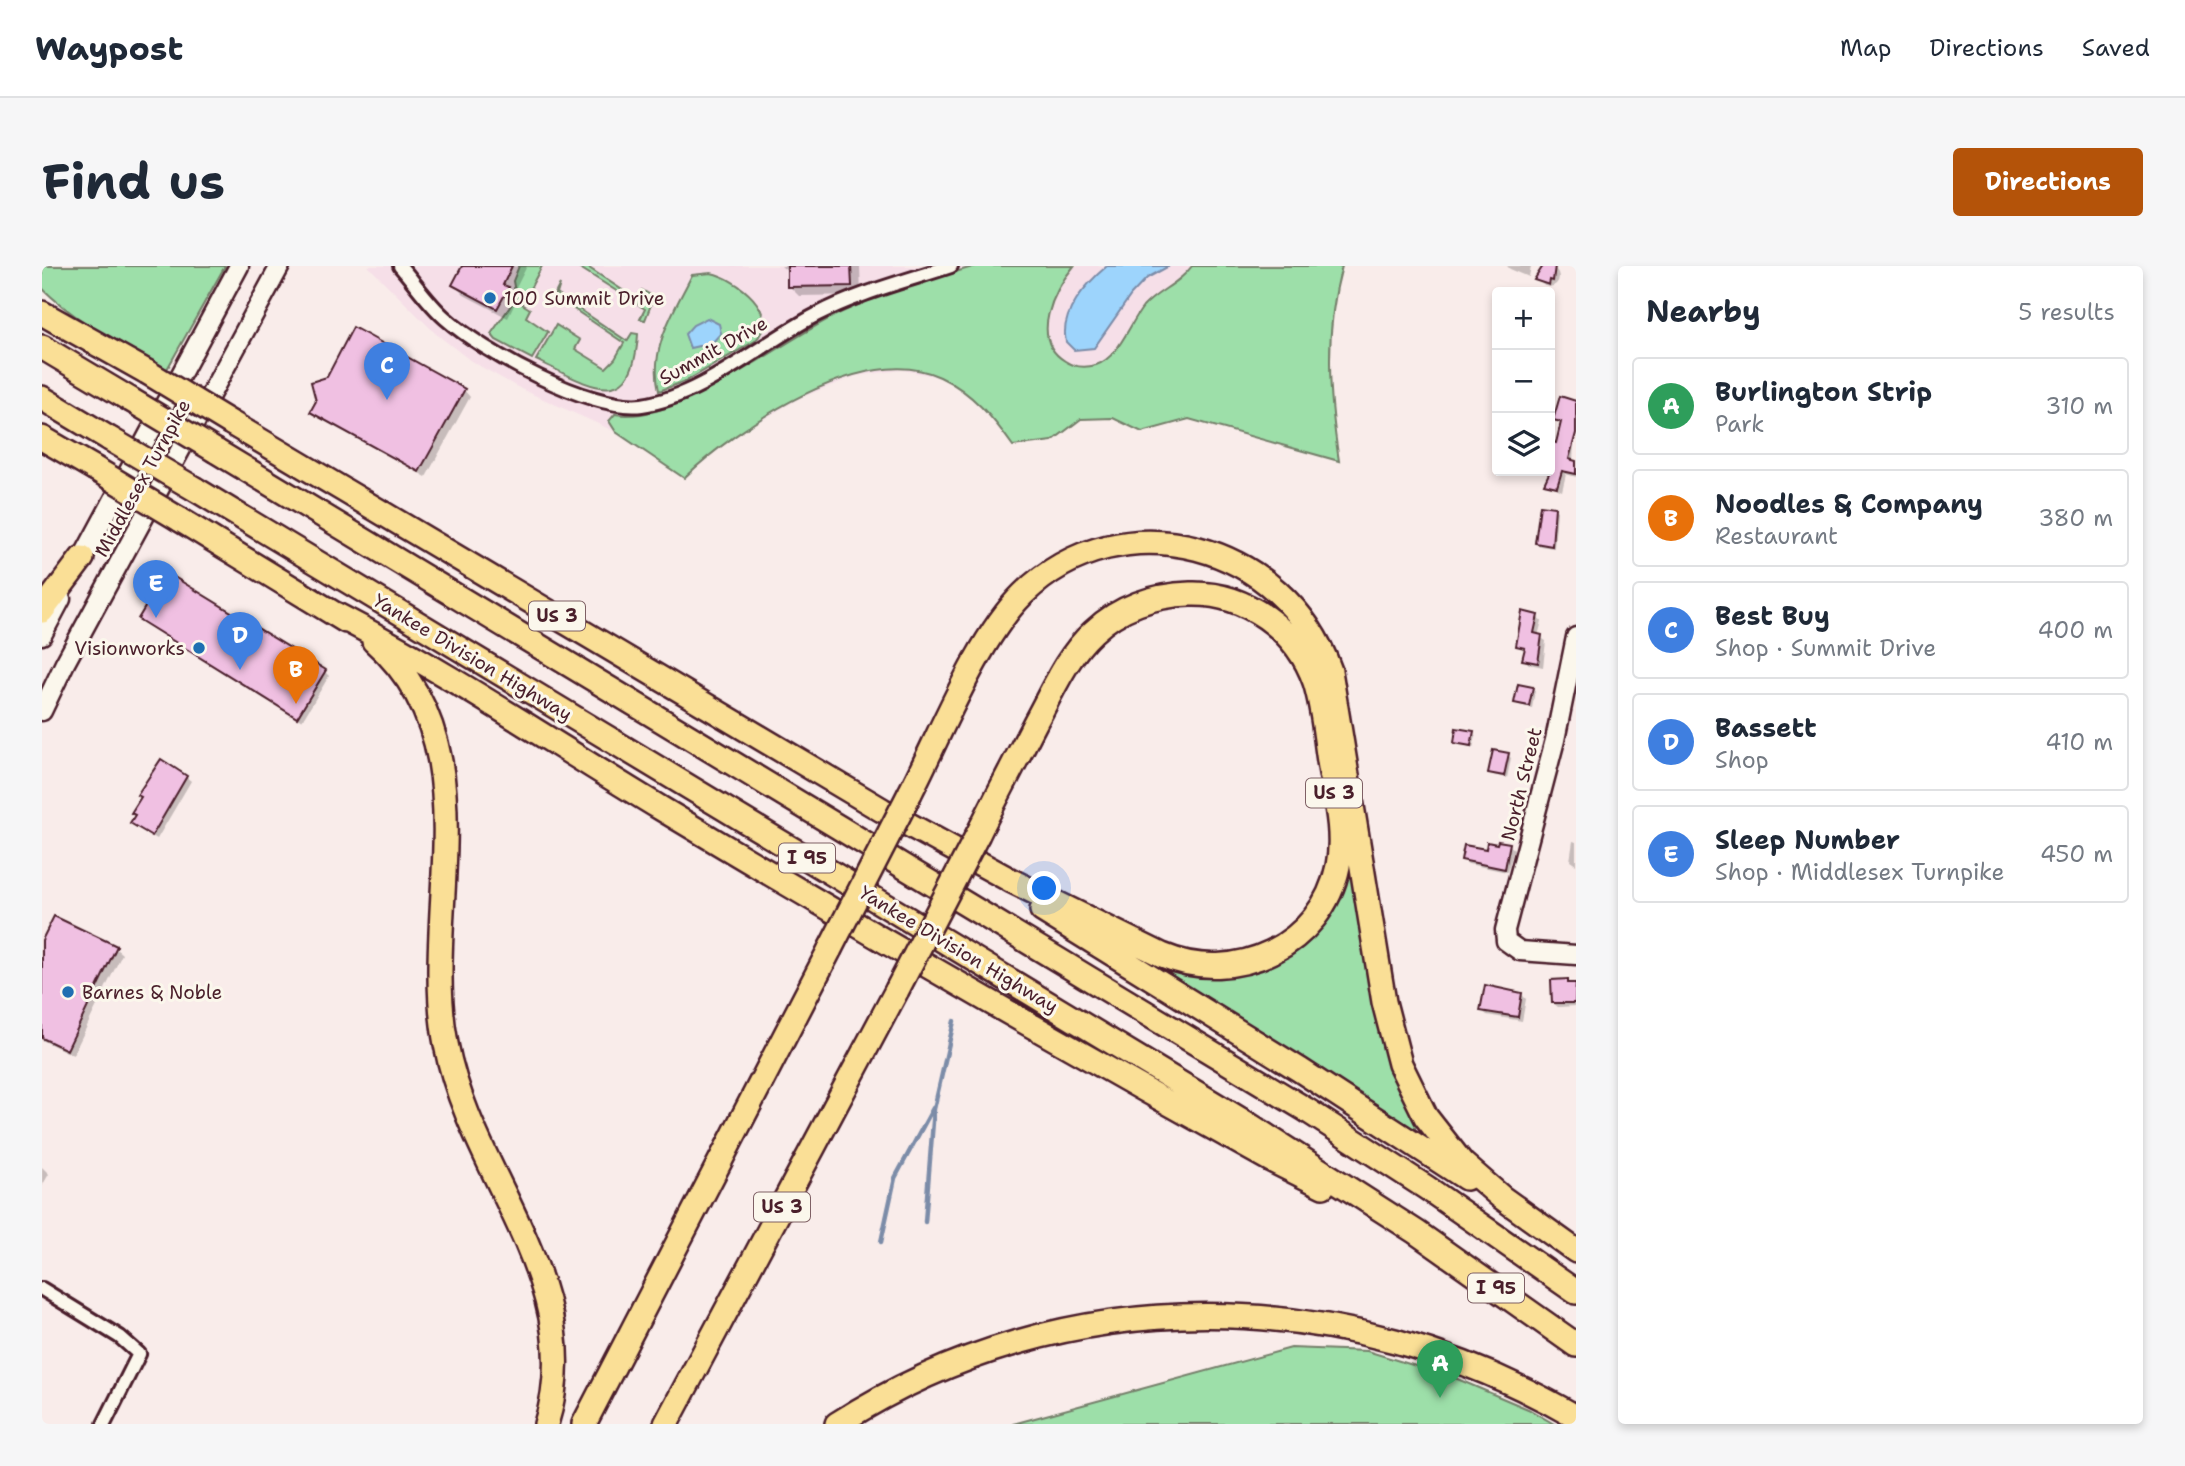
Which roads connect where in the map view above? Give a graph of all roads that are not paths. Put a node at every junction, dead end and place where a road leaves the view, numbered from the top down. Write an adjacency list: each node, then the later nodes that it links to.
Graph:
1 (239, 266): 11 (main road, Middlesex Turnpike)
2 (280, 266): 16 (main road, Middlesex Turnpike)
3 (400, 266): 4 (street, Summit Drive)
4 (951, 266)
5 (42, 301): 7 (highway)
6 (42, 313): 7 (highway, US 3)
7 (103, 346): 17 (highway, US 3, bridge)
8 (42, 347): 23 (highway, I 95, bridge)
9 (42, 398): 20 (highway, Yankee Division Highway / I 95, bridge)
10 (44, 438): 13 (highway, bridge)
11 (82, 558): 12 (highway); 14 (main road, Middlesex Turnpike)
12 (42, 611)
13 (335, 614): 20 (highway); 27 (highway)
14 (42, 635)
15 (1576, 637): 18 (main road, North Street)
16 (42, 711)
17 (883, 810): 19 (highway); 29 (highway, US 3, bridge)
18 (1576, 954)
19 (1501, 1198): 21 (highway); 28 (highway, bridge)
20 (1416, 1232): 24 (highway, Yankee Division Highway / I 95)
21 (1576, 1251)
22 (42, 1289): 26 (street)
23 (1576, 1292)
24 (1576, 1345)
25 (1576, 1417): 30 (highway)
26 (104, 1424)
27 (546, 1424)
28 (584, 1424)
29 (666, 1424)
30 (837, 1424)

